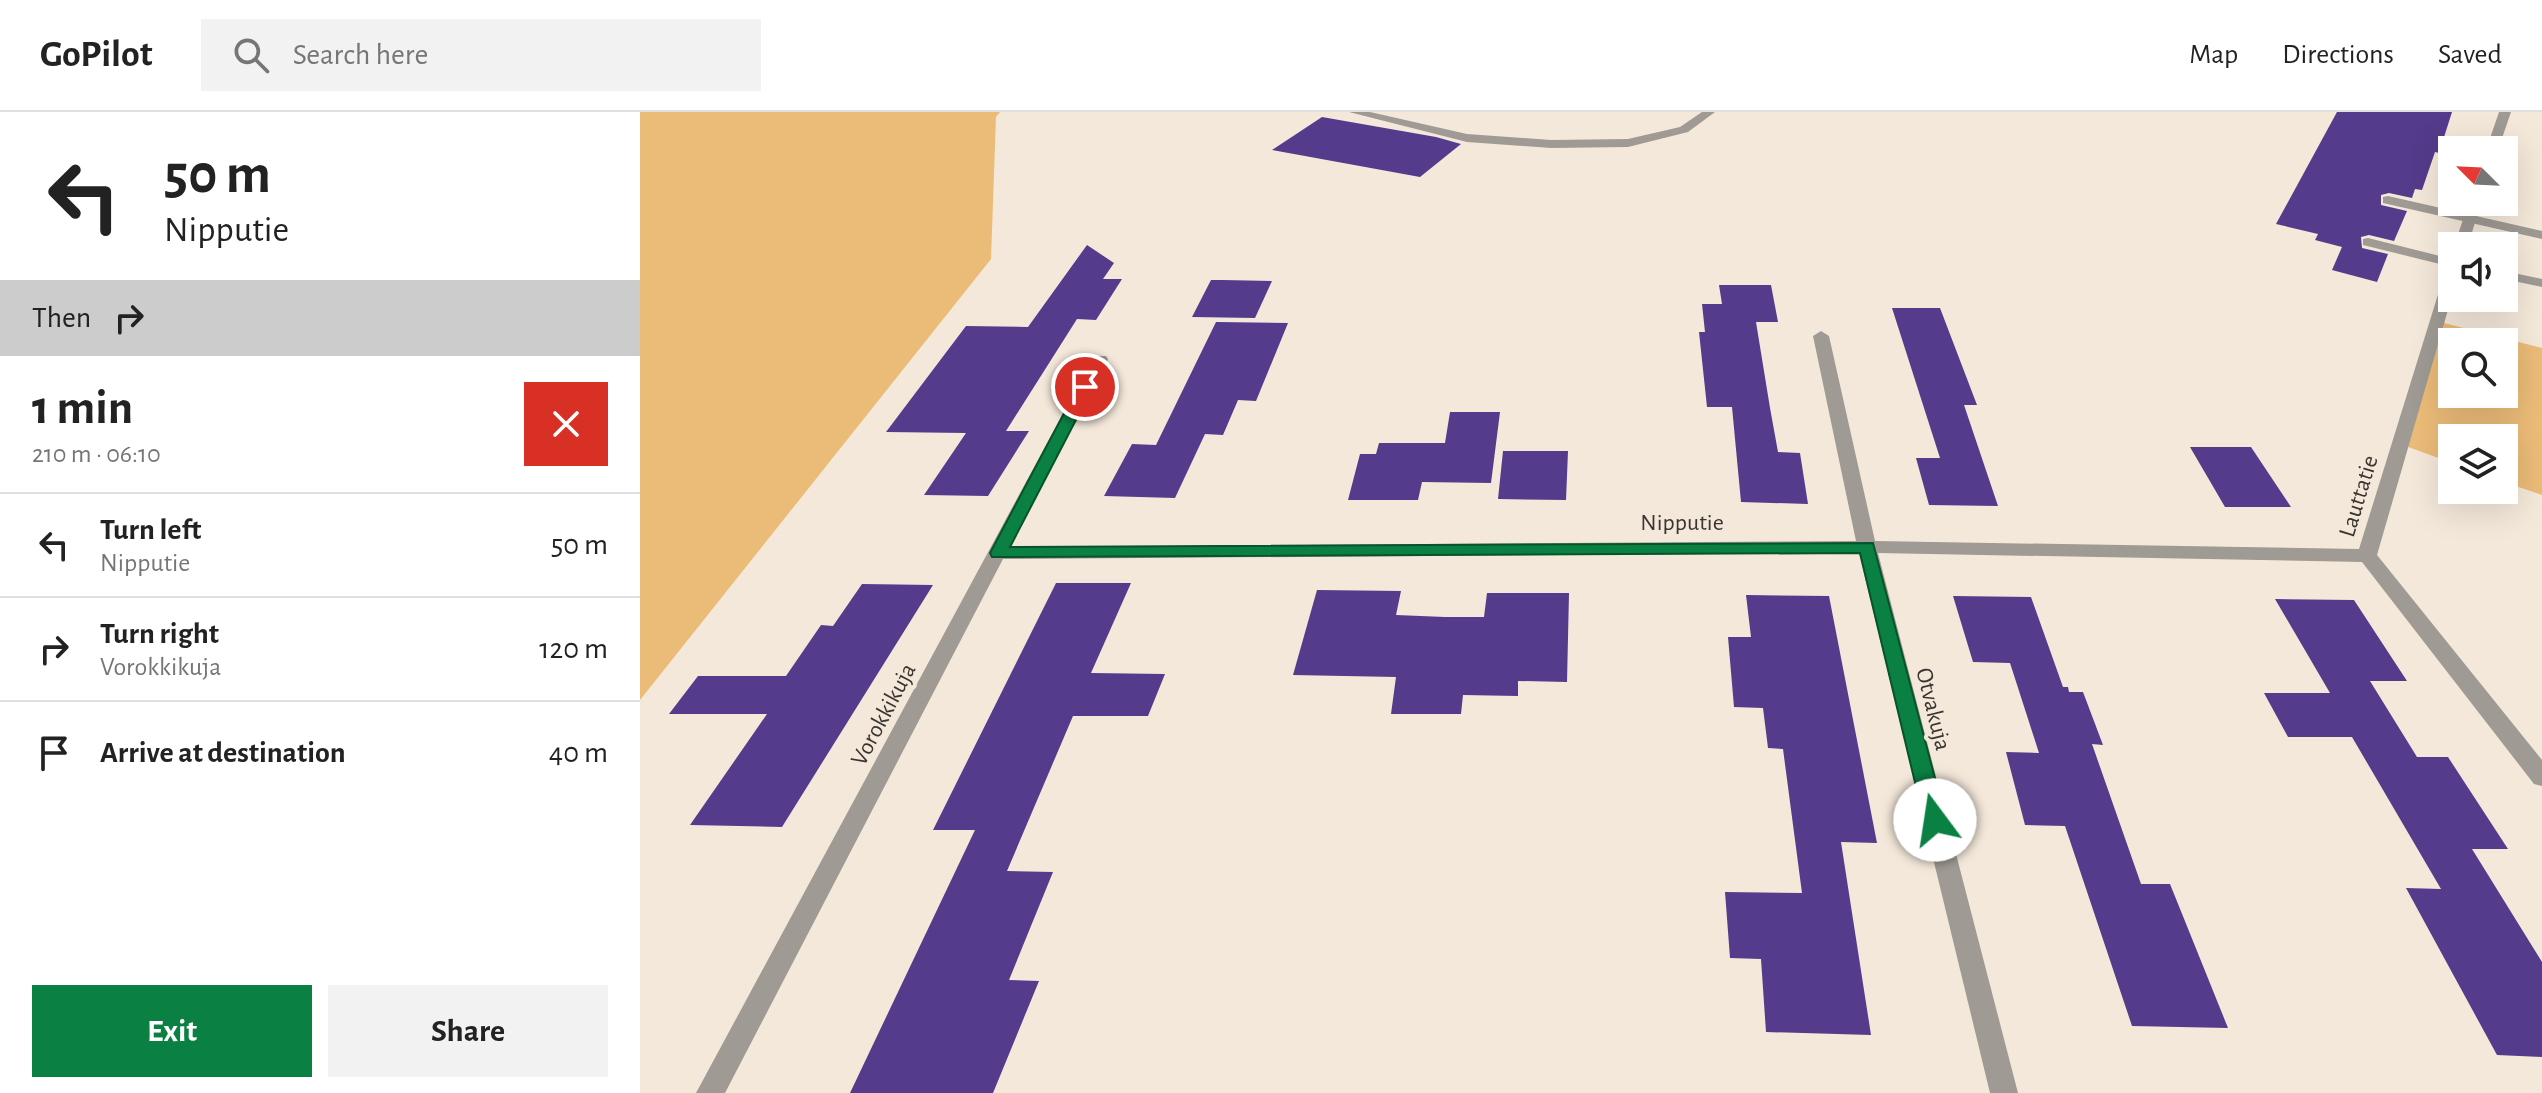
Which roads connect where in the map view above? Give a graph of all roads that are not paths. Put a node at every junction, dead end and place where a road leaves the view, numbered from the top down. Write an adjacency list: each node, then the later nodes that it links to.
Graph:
1 (1355, 112): 2 (street)
2 (1709, 112)
3 (2505, 112): 4 (street)
4 (2497, 136)
5 (2388, 200): 7 (street)
6 (2471, 216): 7 (street)
7 (2470, 219): 8 (street); 9 (street)
8 (2466, 232)
9 (2542, 235)
10 (2368, 242): 11 (street)
11 (2438, 260)
12 (2518, 278): 13 (street)
13 (2541, 283)
14 (2440, 312): 19 (street, Lauttatie)
15 (1821, 336): 17 (street, Otvakuja)
16 (1100, 359): 18 (street, Vorokkikuja)
17 (1867, 547): 18 (street, Nipputie); 19 (street, Nipputie); 22 (street, Otvakuja)
18 (998, 553): 21 (street, Vorokkikuja)
19 (2367, 556): 20 (street, Lauttatie)
20 (2542, 777)
21 (710, 1093)
22 (2004, 1093)

